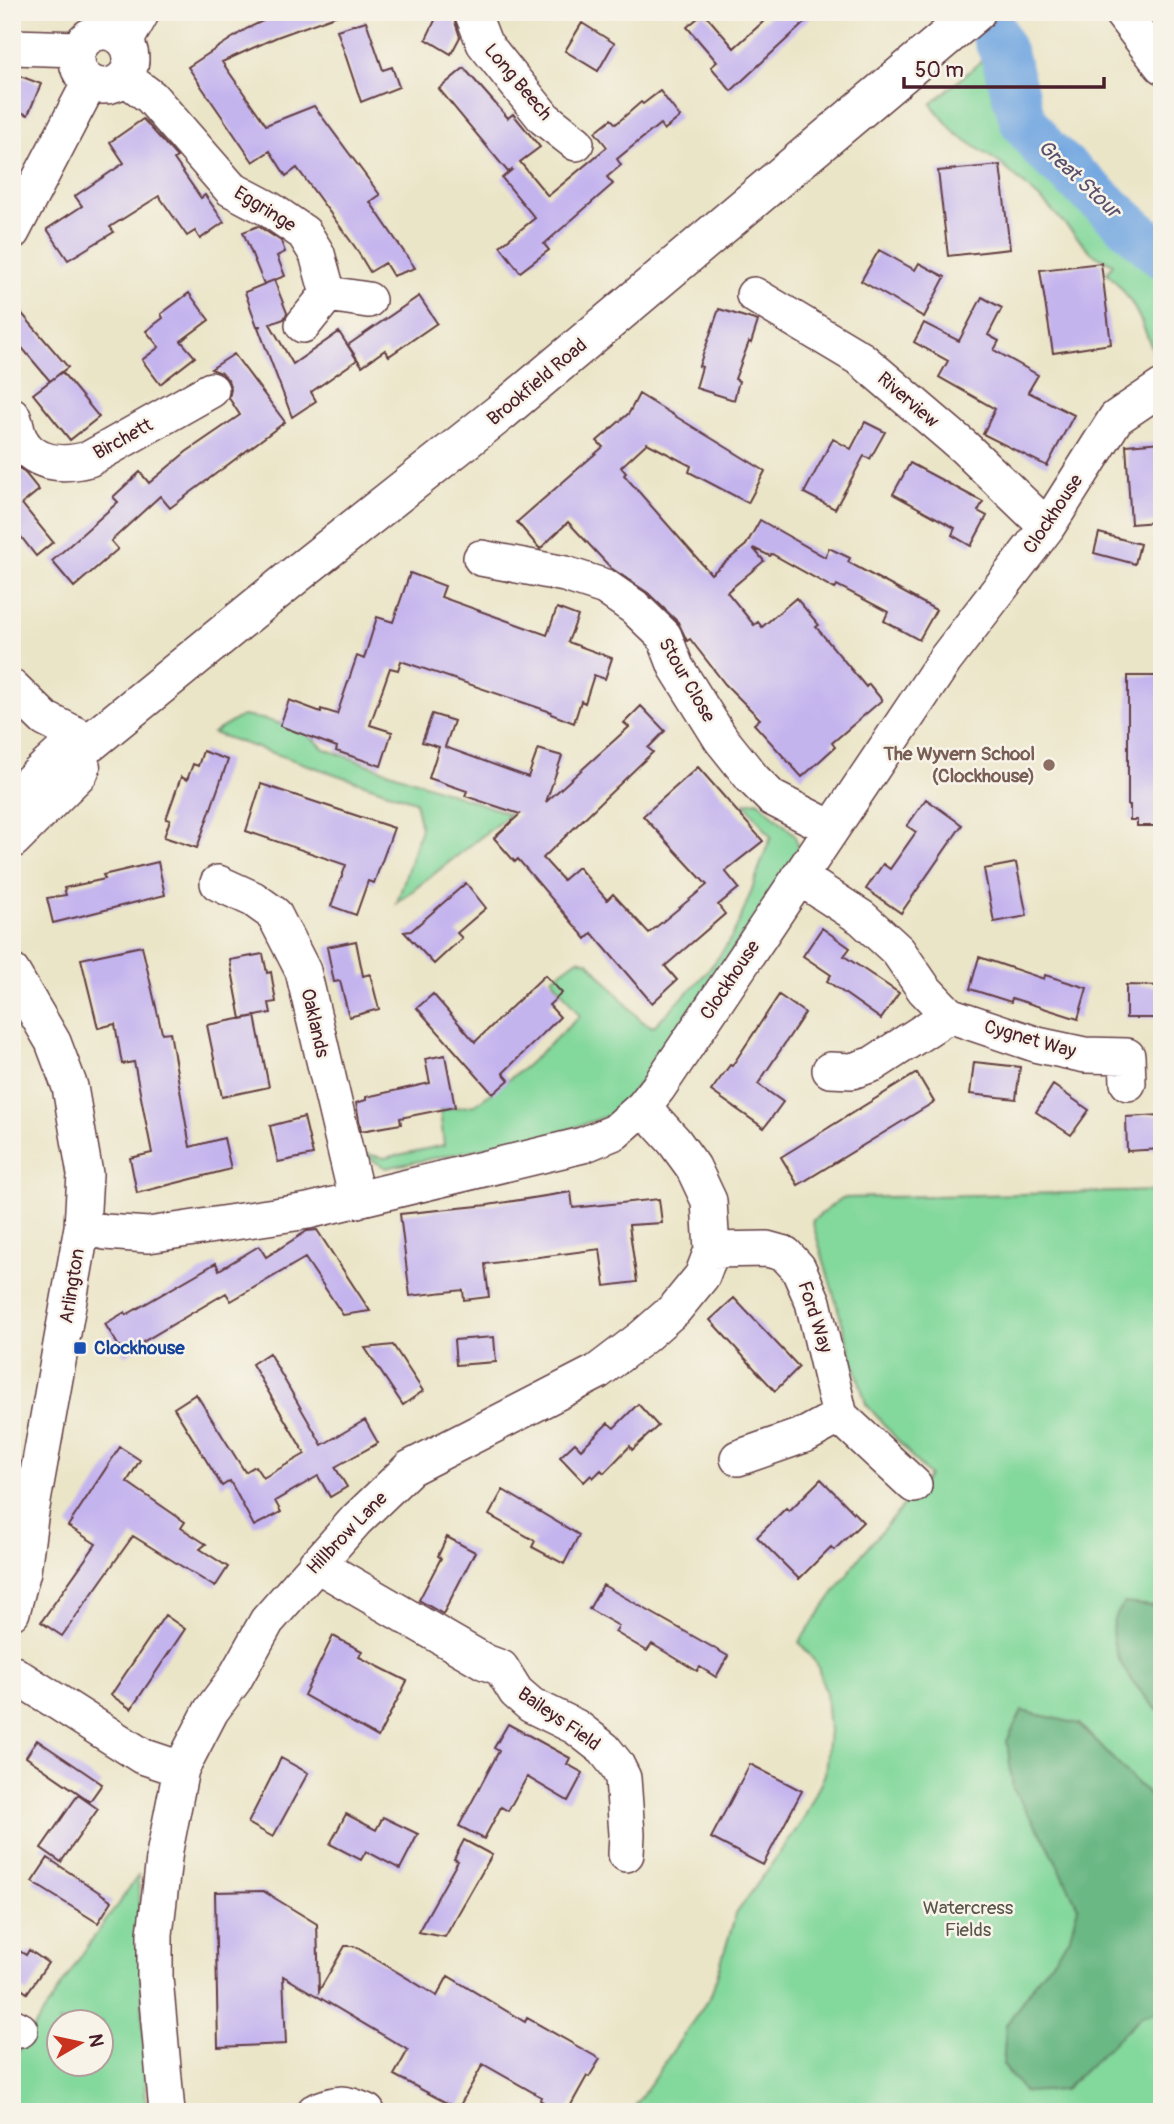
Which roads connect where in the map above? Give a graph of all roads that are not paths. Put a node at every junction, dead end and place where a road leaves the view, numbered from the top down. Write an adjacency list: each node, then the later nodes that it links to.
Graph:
1 (142, 12): 5 (street)
2 (472, 12): 11 (street, Long Beech)
3 (1121, 12): 8 (street)
4 (967, 20): 23 (main road, Brookfield Road)
5 (125, 42): 7 (street); 9 (street)
6 (12, 47): 7 (street)
7 (79, 48): 10 (street)
8 (1162, 66)
9 (124, 77): 10 (street); 13 (street, Eggringe)
10 (90, 82): 12 (street)
11 (576, 143)
12 (12, 232)
13 (328, 294): 15 (street); 16 (street)
14 (754, 295): 20 (street, Riverview)
15 (368, 300)
16 (303, 325)
17 (1162, 387): 20 (street, Clockhouse)
18 (211, 390): 19 (street, Birchett)
19 (12, 415)
20 (1047, 527): 25 (street, Clockhouse)
21 (481, 558): 25 (street, Stour Close)
22 (12, 687): 23 (street)
23 (92, 742): 24 (main road, Brookfield Road); 26 (main road, Brookfield Road)
24 (12, 800)
25 (831, 828): 27 (street, Clockhouse)
26 (12, 839)
27 (799, 877): 30 (street, Cygnet Way); 33 (street, Clockhouse)
28 (218, 883): 34 (street, Oaklands)
29 (12, 972): 35 (street, Arlington)
30 (949, 1015): 31 (street); 32 (street, Cygnet Way)
31 (830, 1070)
32 (1128, 1083)
33 (643, 1107): 34 (street, Clockhouse); 36 (street, Hillbrow Lane)
34 (357, 1200): 35 (street, Clockhouse)
35 (82, 1227): 40 (street, Arlington)
36 (712, 1250): 37 (street, Ford Way); 41 (street, Hillbrow Lane)
37 (840, 1416): 38 (street); 39 (street)
38 (738, 1458)
39 (914, 1485)
40 (21, 1518): 42 (street, Arlington)
41 (316, 1564): 44 (street, Hillbrow Lane); 45 (street, Baileys Field)
42 (12, 1612)
43 (12, 1673): 44 (street)
44 (181, 1769): 46 (street, Hillbrow Lane)
45 (626, 1854)
46 (175, 2109)
47 (314, 2112): 48 (street)
48 (367, 2112)

